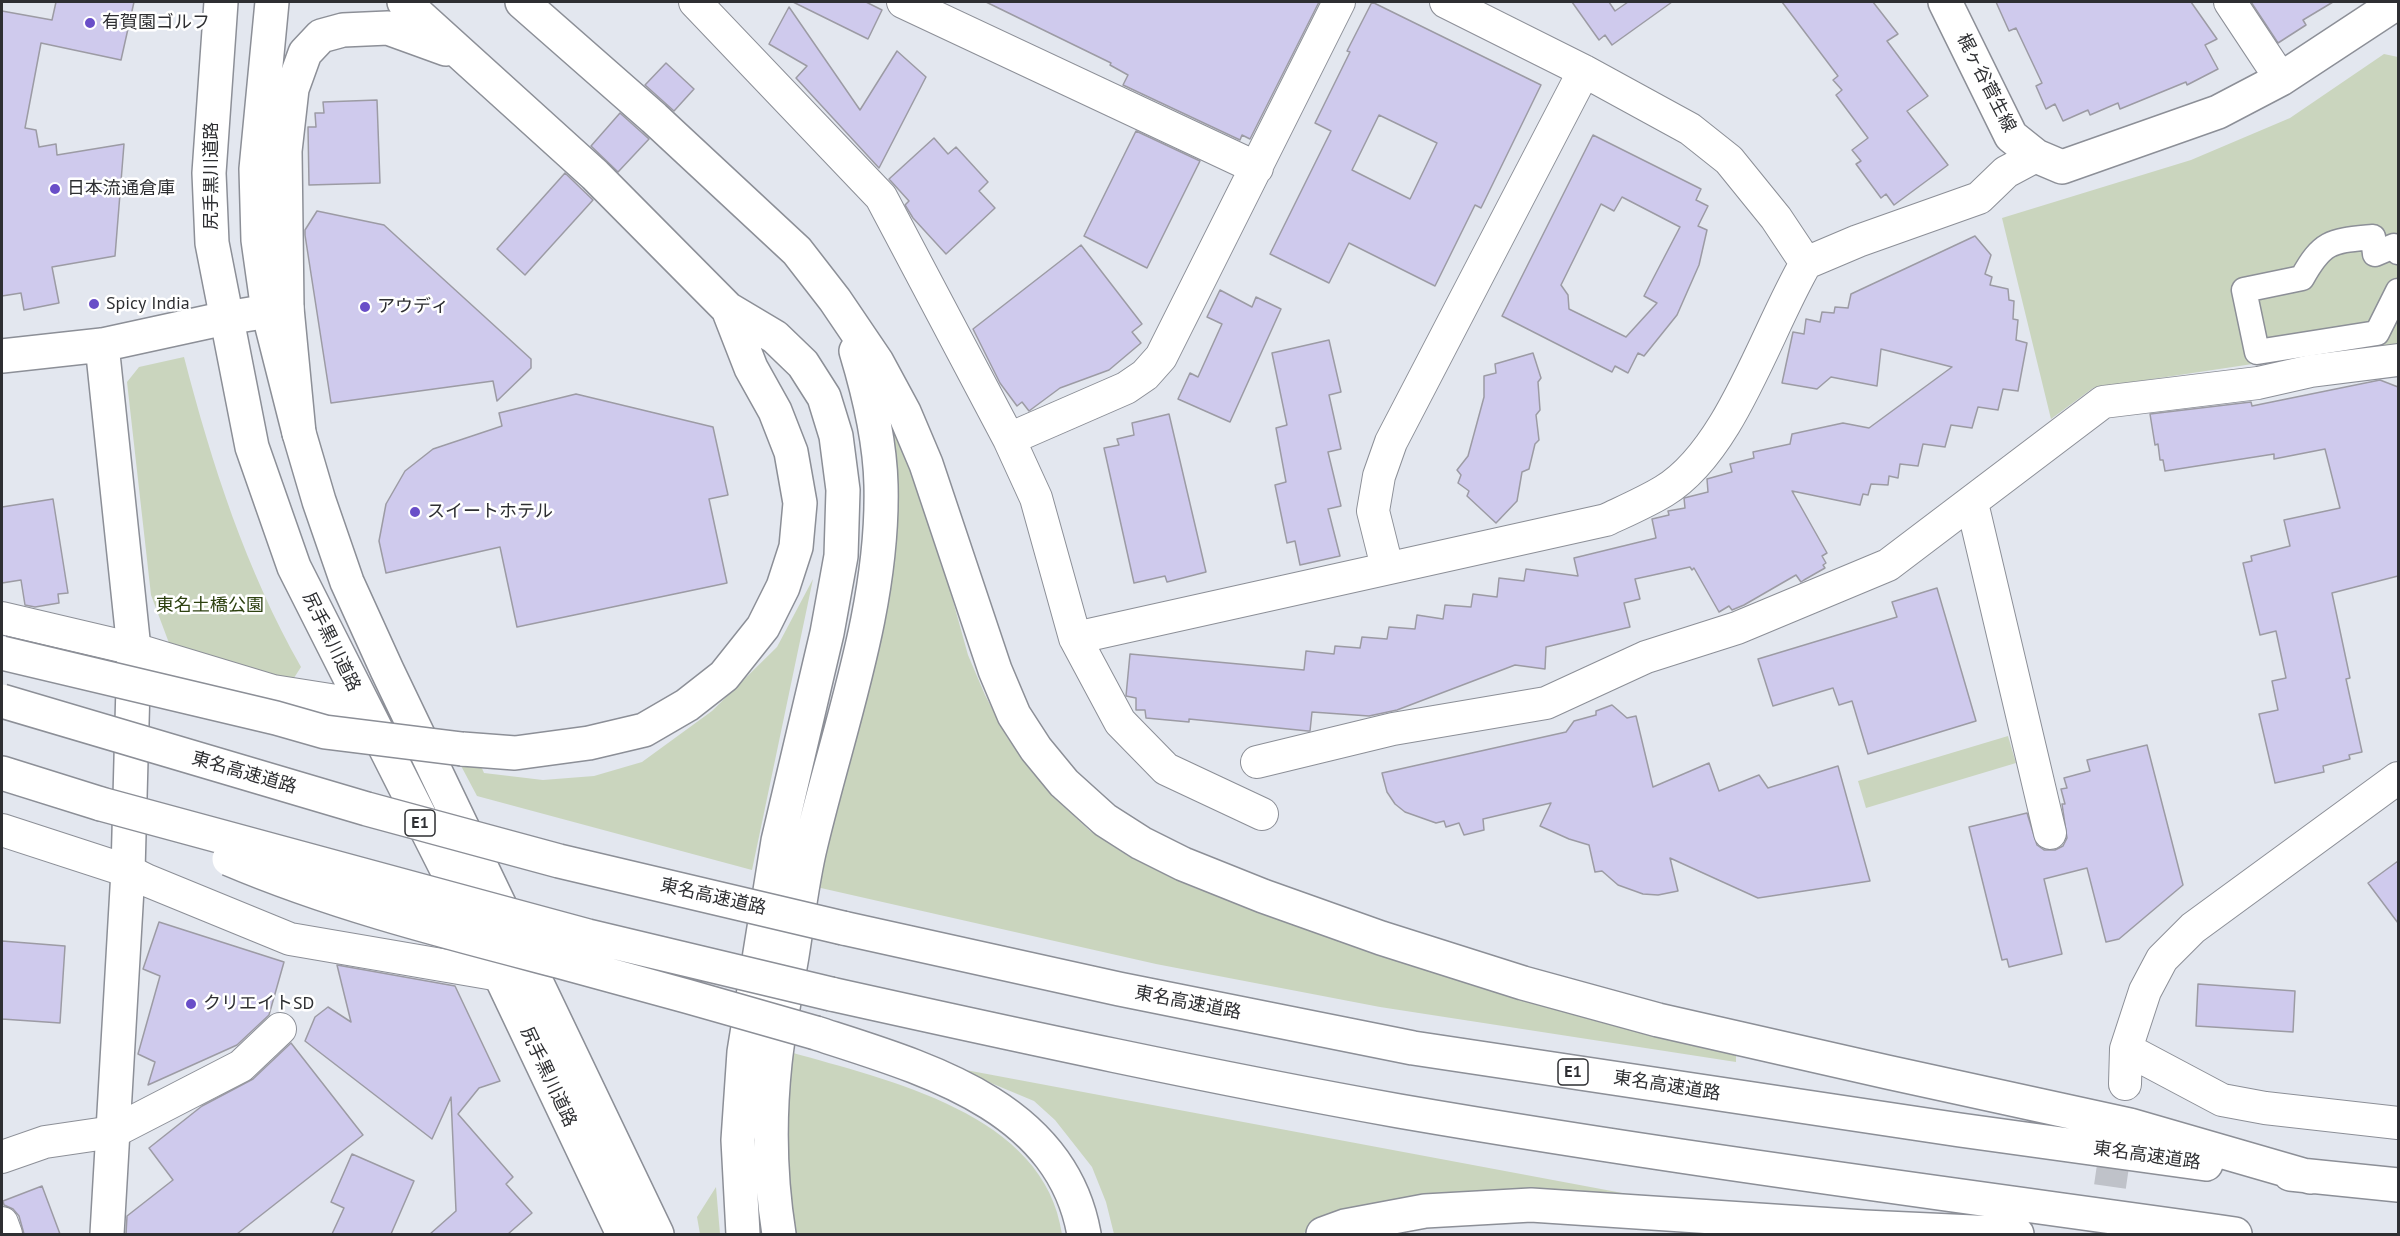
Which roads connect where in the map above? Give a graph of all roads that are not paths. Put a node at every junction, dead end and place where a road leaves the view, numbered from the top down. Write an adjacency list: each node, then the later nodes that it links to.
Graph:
1 (221, 2): 23 (main road, 尻手黒川道路)
2 (272, 2): 21 (main road)
3 (404, 2): 12 (main road)
4 (522, 2): 20 (main road)
5 (695, 2): 27 (street)
6 (903, 2): 16 (street)
7 (1339, 2): 16 (street)
8 (1446, 2): 13 (street)
9 (1945, 2): 15 (main road, 梶ヶ谷菅生線)
10 (2230, 2): 14 (street)
11 (2398, 2): 14 (main road, 梶ヶ谷菅生線)
12 (461, 54): 21 (main road); 22 (main road)
13 (1584, 71): 18 (street); 29 (street)
14 (2281, 79): 15 (main road, 梶ヶ谷菅生線)
15 (2036, 156): 18 (street)
16 (1257, 168): 27 (street)
17 (2398, 252): 19 (street)
18 (1806, 263): 29 (street)
19 (2398, 291)
20 (835, 300): 51 (main road); 59 (main road)
21 (277, 309): 23 (main road); 57 (main road, 尻手黒川道路)
22 (728, 309): 33 (main road, bridge); 58 (main road)
23 (226, 318): 24 (main road); 35 (main road, 尻手黒川道路)
24 (102, 345): 25 (main road); 32 (main road)
25 (2, 356)
26 (2398, 360): 28 (street)
27 (1010, 439): 31 (street)
28 (1972, 503): 36 (street); 42 (street)
29 (1387, 567): 31 (street)
30 (2, 618): 32 (street)
31 (1075, 638): 40 (street)
32 (134, 649): 35 (street); 43 (main road)
33 (2, 653)
34 (2, 700): 51 (main road, 東名高速道路 / E1, bridge)
35 (362, 705): 44 (main road, 尻手黒川道路)
36 (1257, 762)
37 (2, 773): 39 (main road)
38 (2398, 778): 46 (street)
39 (101, 804): 60 (main road, bridge); 63 (main road, bridge)
40 (1262, 814)
41 (2, 830): 43 (street)
42 (2050, 833)
43 (128, 871): 44 (street); 49 (main road)
44 (500, 975): 56 (main road, 尻手黒川道路)
45 (280, 1029): 49 (street)
46 (2126, 1049): 47 (street); 48 (street)
47 (2125, 1084)
48 (2398, 1123)
49 (113, 1132): 50 (street); 55 (main road)
50 (2, 1157)
51 (2310, 1177): 52 (main road, 東名高速道路 / E1)
52 (2398, 1185)
53 (2, 1223): 54 (street)
54 (6, 1234)
55 (107, 1234)
56 (623, 1234)
57 (657, 1234)
58 (743, 1234)
59 (779, 1234)
60 (1084, 1234)
61 (1323, 1234): 62 (main road)
62 (2017, 1234)
63 (2235, 1234)

